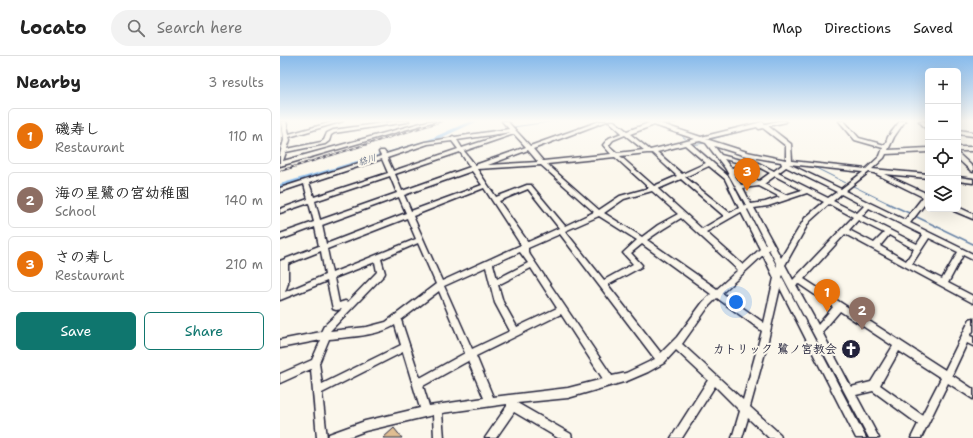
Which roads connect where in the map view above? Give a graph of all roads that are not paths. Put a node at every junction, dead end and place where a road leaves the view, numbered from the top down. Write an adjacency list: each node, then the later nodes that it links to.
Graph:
1 (287, 138): 23 (street)
2 (453, 138): 24 (street)
3 (327, 139): 23 (street)
4 (372, 139): 34 (street)
5 (449, 139): 27 (street)
6 (489, 139): 24 (street)
7 (520, 139): 18 (street)
8 (554, 139): 18 (street)
9 (611, 139): 26 (street)
10 (634, 139): 25 (street)
11 (701, 139): 16 (street)
12 (713, 139): 16 (street)
13 (781, 139): 30 (street)
14 (857, 139): 21 (street)
15 (890, 139): 21 (street)
16 (706, 141): 17 (street); 28 (street); 30 (street)
17 (688, 143): 25 (street); 32 (street)
18 (528, 148): 31 (street); 35 (street)
19 (961, 149): 20 (street)
20 (973, 149)
21 (886, 150): 22 (street); 38 (street)
22 (925, 150)
23 (284, 151): 34 (street)
24 (461, 151): 35 (street); 41 (street)
25 (651, 152): 26 (street); 42 (street)
26 (616, 154): 31 (street); 50 (street)
27 (383, 155): 41 (street); 45 (street)
28 (718, 156): 33 (street); 36 (street)
29 (961, 159): 37 (street)
30 (783, 162): 38 (street); 40 (street); 53 (street)
31 (542, 163): 35 (street); 65 (street)
32 (710, 163): 42 (street); 62 (street)
33 (745, 163): 36 (street); 40 (street)
34 (280, 164)
35 (472, 168): 48 (street); 54 (street)
36 (731, 169): 47 (street); 49 (street)
37 (973, 170)
38 (868, 171): 39 (street); 53 (street)
39 (874, 171): 43 (street); 55 (street)
40 (774, 172): 47 (street); 52 (street)
41 (392, 174): 54 (street); 59 (street)
42 (681, 176): 50 (street); 68 (street)
43 (925, 176)
44 (961, 179): 46 (street)
45 (306, 181): 51 (street); 59 (street)
46 (973, 181)
47 (760, 184): 49 (street); 56 (street)
48 (484, 186): 57 (street); 66 (street)
49 (739, 187): 62 (street)
50 (653, 188): 65 (street); 67 (street)
51 (280, 190)
52 (808, 190): 56 (street); 60 (street)
53 (841, 191): 60 (street); 61 (street)
54 (400, 194): 66 (street); 71 (street)
55 (925, 195)
56 (786, 198): 62 (street)
57 (495, 200): 73 (street); 84 (street)
58 (925, 200): 72 (street)
59 (311, 201): 63 (street); 71 (street)
60 (829, 201): 69 (street); 94 (street)
61 (868, 205): 69 (street); 72 (street)
62 (745, 208): 68 (street); 81 (street)
63 (280, 211)
64 (961, 211): 70 (street)
65 (599, 213): 73 (street); 80 (street)
66 (410, 215): 79 (street); 83 (street)
67 (682, 215): 75 (street); 80 (street)
68 (729, 216): 75 (street)
69 (858, 217): 74 (street); 76 (street)
70 (973, 217)
71 (318, 223): 78 (street); 83 (street)
72 (906, 223): 77 (street)
73 (562, 230): 84 (street); 98 (street)
74 (845, 230): 82 (street); 96 (street)
75 (701, 232): 93 (street)
76 (888, 232): 82 (street); 85 (street)
77 (928, 234): 85 (street); 86 (street)
78 (280, 237)
79 (420, 240): 87 (street); 101 (street)
80 (642, 240): 98 (street); 102 (street)
81 (767, 247): 93 (street); 94 (street)
82 (875, 247): 92 (street)
83 (323, 248): 89 (street); 95 (street)
84 (524, 248): 90 (street); 91 (street)
85 (919, 248): 92 (street)
86 (962, 251): 88 (street); 100 (street)
87 (377, 257): 95 (street); 106 (street)
88 (973, 257)
89 (282, 263): 103 (street)
90 (489, 263): 97 (street); 101 (street)
91 (533, 264): 97 (street); 107 (street)
92 (907, 265): 100 (street)
93 (742, 269): 102 (street)
94 (779, 271): 99 (street); 110 (street); 145 (street)
95 (329, 276): 103 (street); 106 (street)
96 (799, 280): 99 (street); 105 (street)
97 (494, 282): 112 (street)
98 (603, 284): 120 (street)
99 (790, 284): 111 (street)
100 (943, 284): 104 (street)
101 (440, 285): 108 (street); 119 (street)
102 (718, 294): 110 (street); 116 (street)
103 (280, 296)
104 (973, 300)
105 (839, 306): 111 (street); 117 (street)
106 (347, 308): 113 (street)
107 (562, 309): 112 (street); 125 (street)
108 (397, 319): 113 (street); 118 (street)
109 (973, 322): 114 (street)
110 (766, 329): 133 (street)
111 (815, 330): 129 (street)
112 (515, 332): 119 (street)
113 (324, 337): 115 (street); 121 (street)
114 (969, 340): 122 (street)
115 (280, 344)
116 (676, 344): 120 (street); 124 (street)
117 (898, 345): 122 (street); 127 (street)
118 (405, 347): 126 (street); 128 (street)
119 (471, 355): 126 (street); 131 (street)
120 (661, 360): 125 (street)
121 (315, 363): 123 (street); 128 (street)
122 (947, 377): 130 (street); 136 (street)
123 (280, 379)
124 (714, 379): 133 (street); 143 (street)
125 (610, 381): 132 (street)
126 (418, 384): 135 (street)
127 (874, 386): 129 (street); 136 (street)
128 (317, 391): 138 (street)
129 (849, 392): 146 (street)
130 (973, 394)
131 (492, 402): 132 (street); 134 (street)
132 (511, 403): 141 (street); 142 (street)
133 (746, 408): 137 (street); 144 (street)
134 (437, 410): 135 (street); 140 (street)
135 (426, 411): 139 (street)
136 (924, 423): 147 (street)
137 (774, 437)
138 (322, 438)
139 (333, 438)
140 (438, 438)
141 (490, 438)
142 (566, 438)
143 (676, 438)
144 (737, 438)
145 (861, 438)
146 (874, 438)
147 (916, 438)

